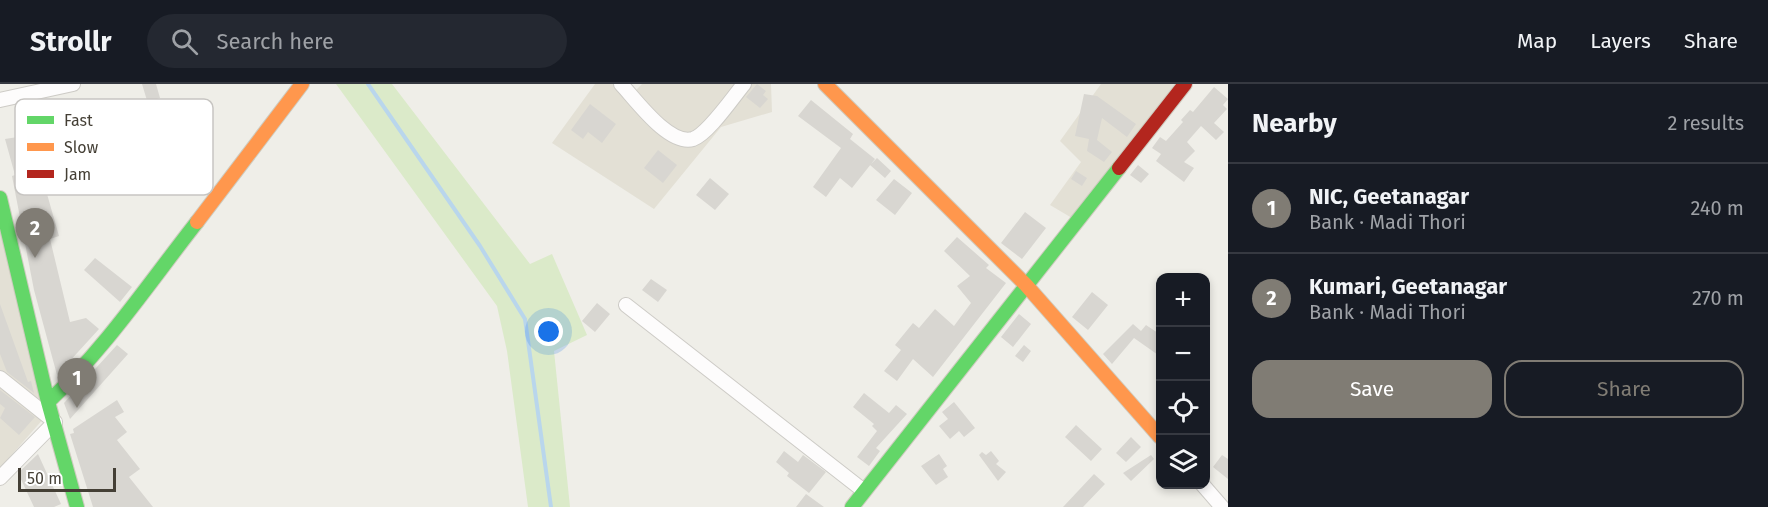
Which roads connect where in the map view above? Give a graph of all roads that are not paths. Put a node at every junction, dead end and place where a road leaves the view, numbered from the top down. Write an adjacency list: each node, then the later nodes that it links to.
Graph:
1 (74, 84): 7 (street)
2 (302, 84): 12 (street)
3 (621, 84): 4 (street)
4 (744, 84)
5 (825, 84): 9 (street)
6 (1185, 84): 9 (street)
7 (0, 100)
8 (0, 198): 12 (street)
9 (1026, 285): 14 (street); 17 (street)
10 (626, 305): 17 (street)
11 (0, 378): 13 (street)
12 (48, 402): 13 (street)
13 (55, 422): 15 (street); 18 (street)
14 (1159, 435)
15 (0, 478)
16 (1206, 489): 20 (street)
17 (864, 491): 19 (street)
18 (77, 507)
19 (852, 507)
20 (1222, 507)

